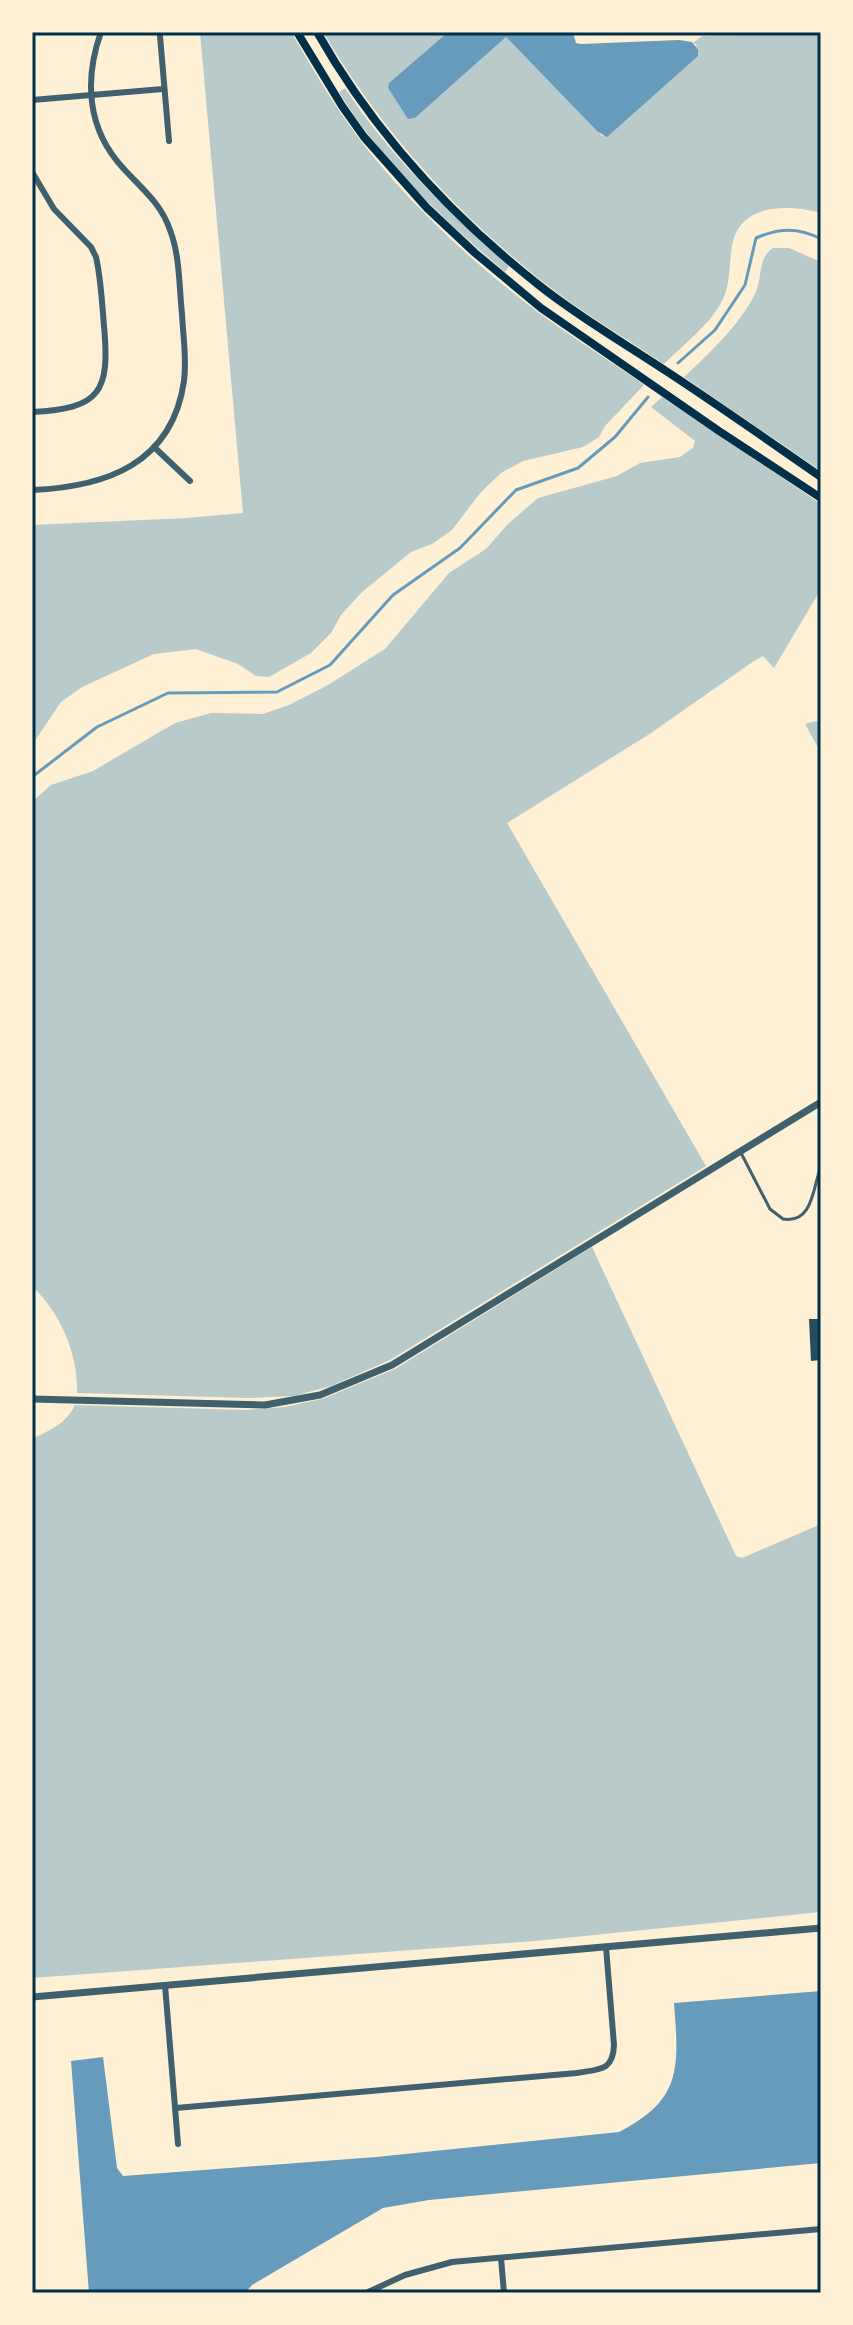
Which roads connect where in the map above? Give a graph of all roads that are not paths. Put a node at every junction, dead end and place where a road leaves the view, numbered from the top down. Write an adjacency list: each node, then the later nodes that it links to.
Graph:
1 (101, 32): 8 (street)
2 (297, 32): 7 (main road)
3 (317, 32): 5 (main road)
4 (160, 36): 6 (street)
5 (347, 81): 7 (main road); 12 (main road)
6 (163, 89): 8 (street); 10 (street)
7 (332, 91): 13 (main road)
8 (89, 94): 9 (street); 15 (street)
9 (32, 100)
10 (169, 141)
11 (32, 172): 14 (street)
12 (516, 266): 13 (main road); 16 (main road)
13 (505, 279): 19 (main road)
14 (32, 412)
15 (154, 447): 17 (street); 18 (street)
16 (821, 477)
17 (190, 481)
18 (32, 490)
19 (821, 498)
20 (821, 1102): 21 (street)
21 (740, 1151): 22 (lane); 23 (street)
22 (821, 1166)
23 (32, 1399)
24 (821, 1928): 25 (street)
25 (606, 1947): 26 (street); 28 (street)
26 (165, 1985): 27 (street); 28 (street)
27 (32, 1997)
28 (176, 2108): 29 (street)
29 (178, 2144)
30 (821, 2229): 31 (street)
31 (501, 2258): 32 (street); 33 (street)
32 (366, 2293)
33 (504, 2293)

